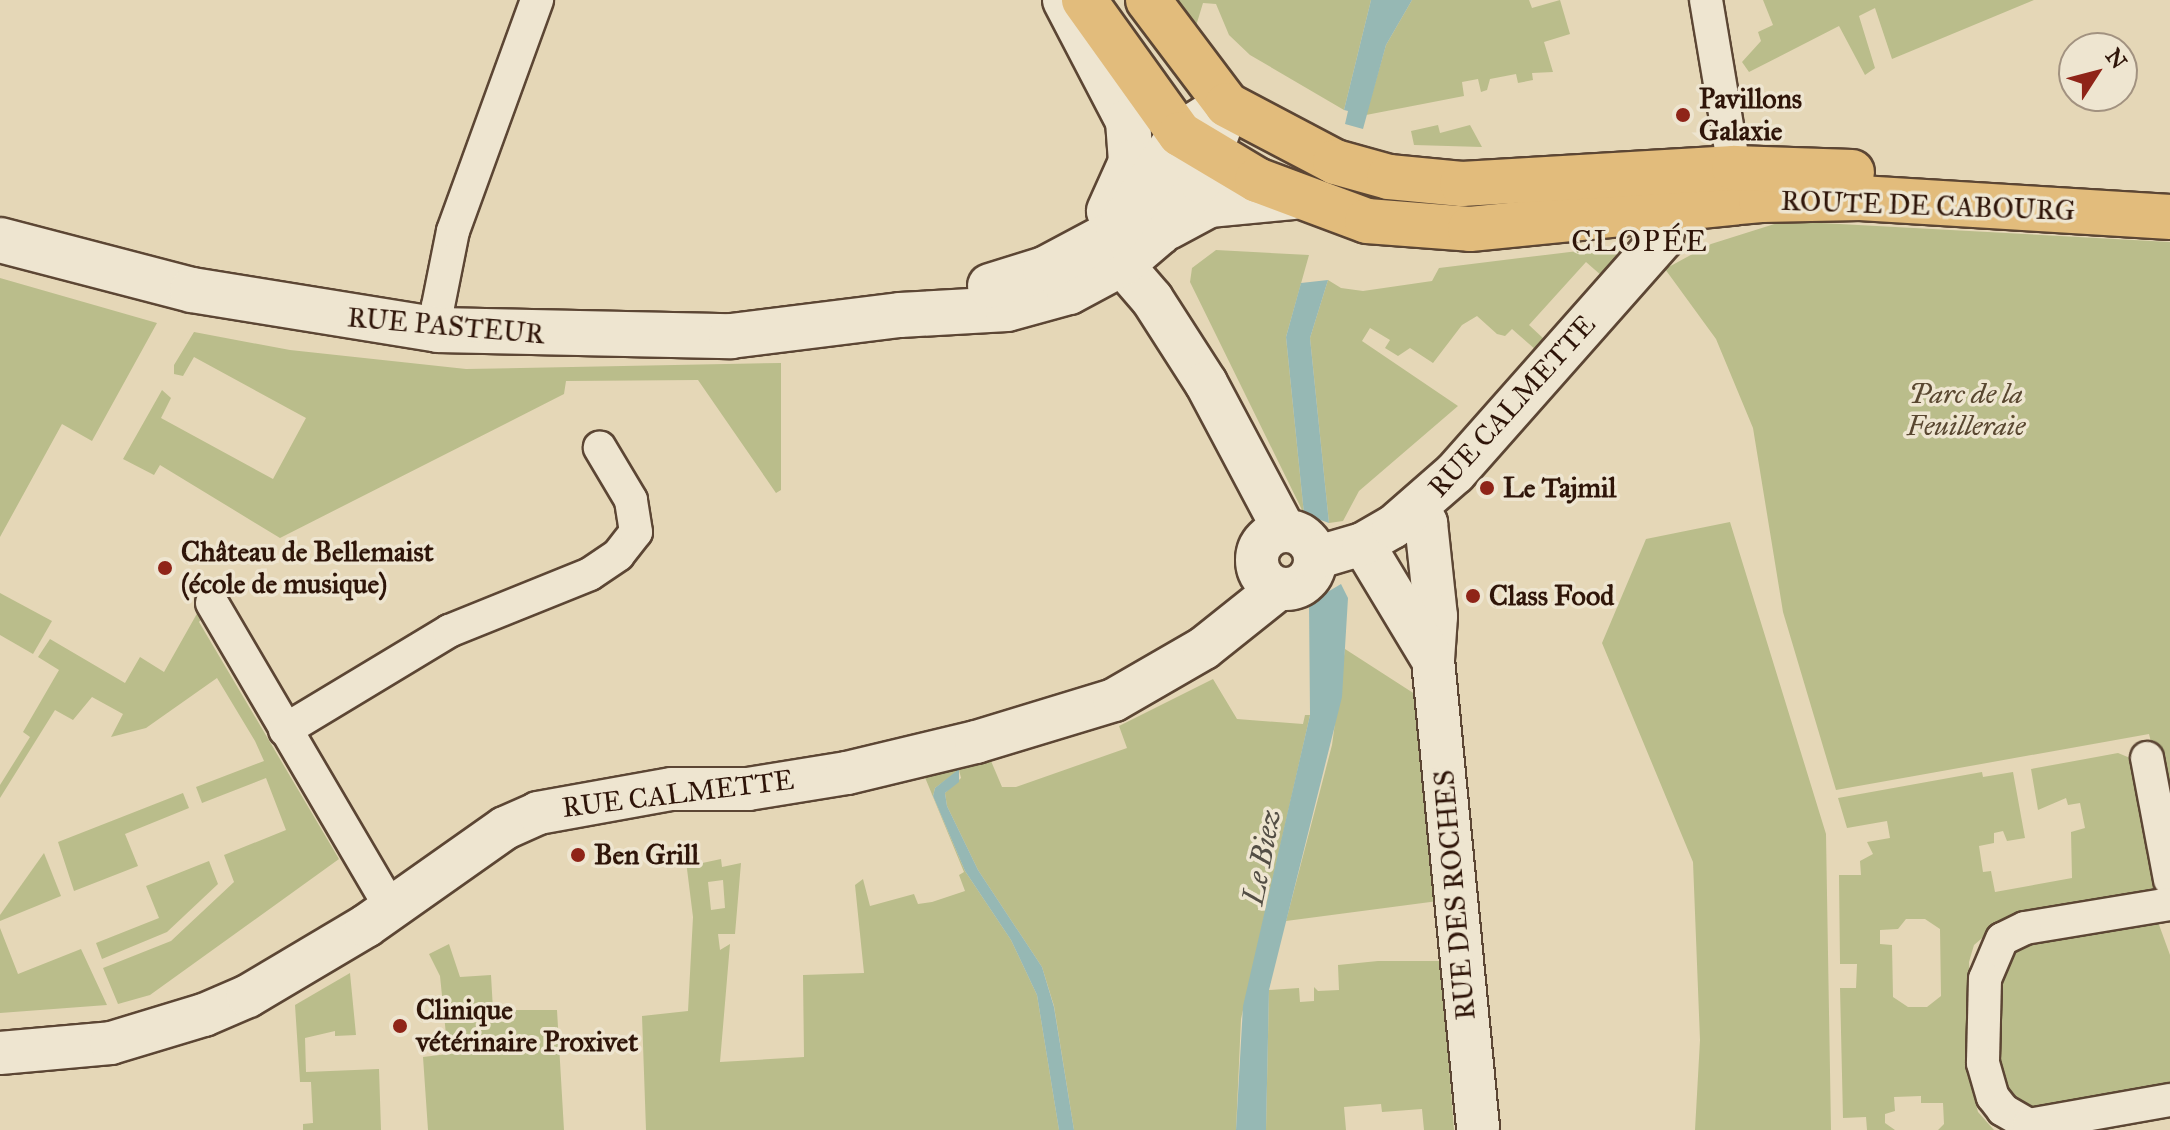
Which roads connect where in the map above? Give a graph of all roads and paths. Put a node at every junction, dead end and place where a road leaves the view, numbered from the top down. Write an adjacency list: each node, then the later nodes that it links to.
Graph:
1 (537, 0): 16 (street)
2 (1065, 0): 15 (main road)
3 (1084, 0): 7 (main road)
4 (1148, 0): 6 (main road)
5 (1706, 0): 8 (street)
6 (1227, 105): 7 (main road, RUE PASTEUR); 8 (main road, ROUTE DE CABOURG)
7 (1196, 145): 10 (main road, ROUTE DE CABOURG); 13 (main road, RUE PASTEUR); 15 (main road, RUE PASTEUR)
8 (1734, 168): 9 (main road, ROUTE DE CABOURG)
9 (2170, 190)
10 (1293, 197): 11 (main road, ROUTE DE CABOURG); 13 (main road)
11 (1666, 209): 12 (main road, ROUTE DE CABOURG); 18 (street, RUE CALMETTE)
12 (2170, 217)
13 (1159, 233): 15 (main road, RUE PASTEUR)
14 (0, 240): 16 (main road, RUE PASTEUR)
15 (1113, 251): 16 (main road, RUE PASTEUR); 19 (street)
16 (438, 330)
17 (600, 448): 25 (street)
18 (1417, 509): 20 (street, RUE CALMETTE); 24 (street, RUE DES ROCHES)
19 (1284, 530): 21 (street); 22 (street)
20 (1363, 544): 21 (street, RUE CALMETTE); 24 (street, RUE DES ROCHES)
21 (1315, 558): 22 (street)
22 (1278, 589): 29 (street, RUE CALMETTE)
23 (212, 603): 25 (street)
24 (1433, 660): 32 (street, RUE DES ROCHES)
25 (285, 730): 29 (street)
26 (2147, 758): 27 (street)
27 (2170, 880)
28 (2170, 904): 31 (street)
29 (391, 908): 30 (street, RUE CALMETTE)
30 (0, 1053)
31 (2170, 1100)
32 (1478, 1130)

